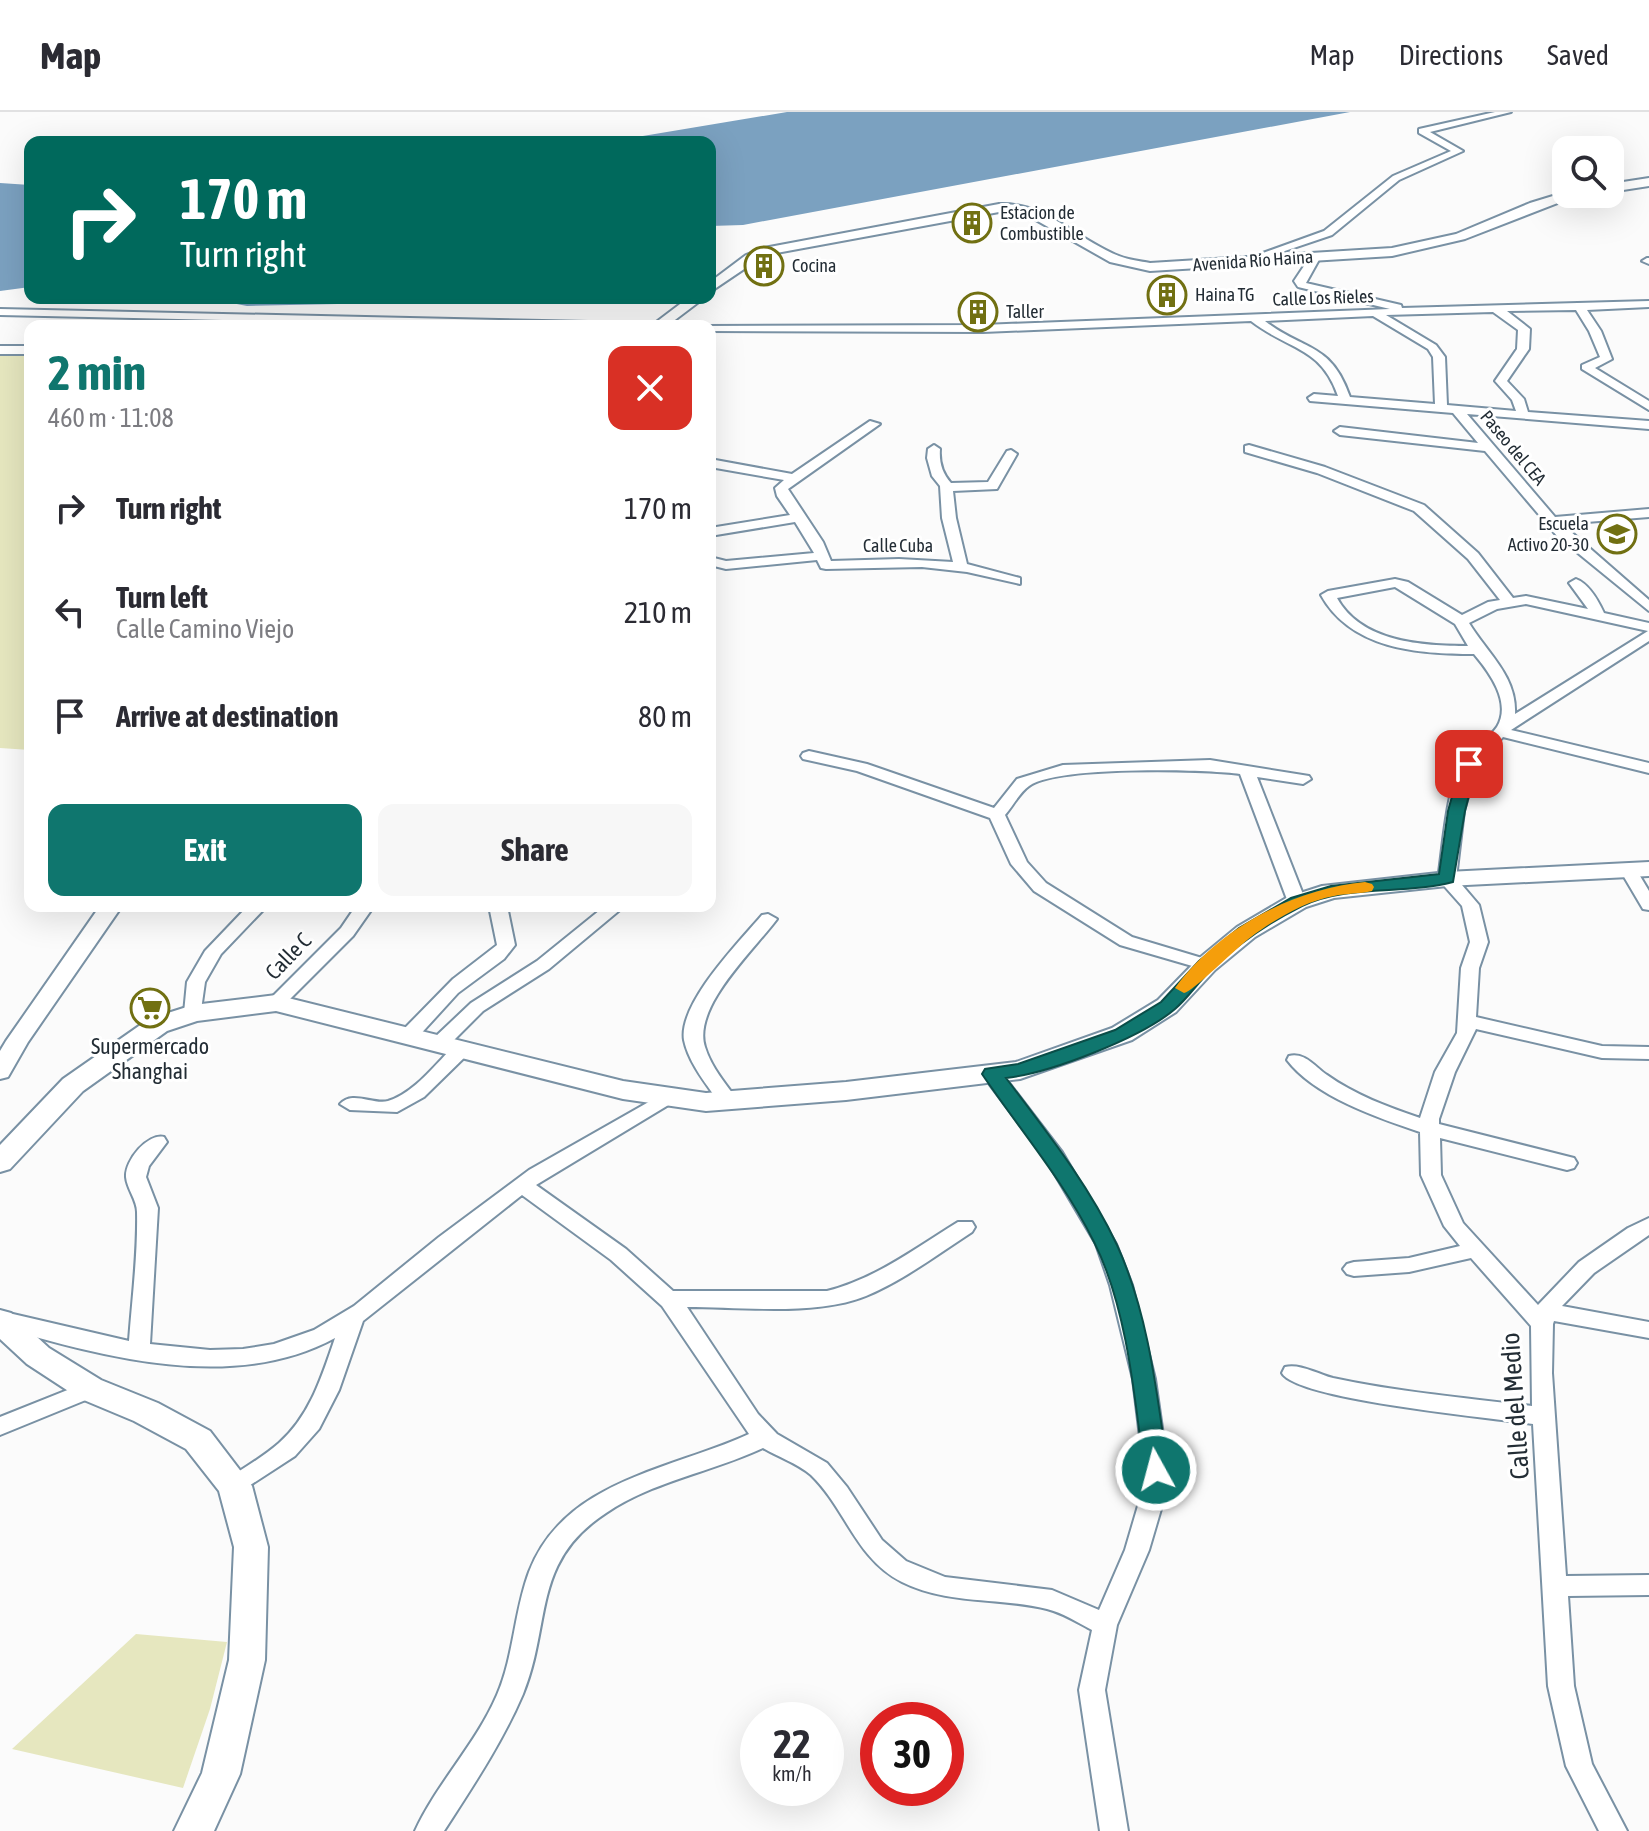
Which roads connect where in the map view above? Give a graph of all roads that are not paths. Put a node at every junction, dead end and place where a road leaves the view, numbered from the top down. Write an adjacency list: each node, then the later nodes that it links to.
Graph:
1 (1507, 112): 6 (street)
2 (1649, 182): 3 (street)
3 (1624, 186)
4 (1552, 199): 5 (street, Avenida Río Haina)
5 (1316, 256): 6 (street, Avenida Río Haina); 15 (street)
6 (1251, 259): 7 (street, Avenida Río Haina)
7 (716, 284)
8 (1649, 292): 9 (street)
9 (1569, 299)
10 (689, 304): 19 (street)
11 (1649, 304): 13 (street, Calle Los Rieles)
12 (1495, 308): 13 (street, Calle Los Rieles); 15 (street, Calle Los Rieles); 27 (street)
13 (1580, 308): 25 (street)
14 (0, 312): 18 (street)
15 (1415, 313): 16 (street, Calle Los Rieles)
16 (1375, 314): 17 (street, Calle Los Rieles); 26 (street)
17 (1254, 318): 20 (street, Calle Los Rieles); 24 (street)
18 (362, 320)
19 (666, 320)
20 (716, 328)
21 (0, 350): 22 (street)
22 (24, 350)
23 (1314, 398): 24 (street)
24 (1345, 400): 26 (street)
25 (1649, 406)
26 (1448, 408): 27 (street); 31 (street, Paseo del CEA)
27 (1524, 416): 29 (street)
28 (874, 424): 36 (street)
29 (1649, 425)
30 (1340, 431): 31 (street)
31 (1492, 448): 40 (street, Paseo del CEA)
32 (934, 449): 37 (street)
33 (1249, 449): 47 (street)
34 (1011, 454): 37 (street)
35 (716, 464): 36 (street)
36 (791, 478): 39 (street)
37 (946, 487): 44 (street)
38 (1649, 513): 40 (street)
39 (798, 518): 41 (street); 42 (street)
40 (1551, 521): 48 (street, Paseo del CEA)
41 (716, 531)
42 (823, 560): 43 (street, Calle Cuba); 44 (street, Calle Cuba)
43 (716, 562)
44 (961, 566): 45 (street, Calle Cuba)
45 (1015, 581)
46 (1576, 583): 49 (street)
47 (1508, 600): 49 (street); 50 (street)
48 (1649, 607)
49 (1597, 613): 51 (street)
50 (1461, 621): 53 (street); 53 (street)
51 (1649, 627)
52 (1649, 635): 54 (street)
53 (1478, 650): 54 (street)
54 (1503, 729): 56 (street); 61 (street)
55 (809, 756): 59 (street)
56 (1649, 768)
57 (1247, 772): 58 (street); 59 (street); 62 (street)
58 (1303, 779)
59 (997, 815): 70 (street)
60 (1639, 869): 61 (main road); 63 (street)
61 (1447, 879): 62 (main road); 73 (street, Calle del Medio)
62 (1297, 902): 70 (main road)
63 (1649, 905)
64 (107, 912): 78 (street)
65 (252, 912): 72 (street)
66 (361, 912): 71 (street, Calle C)
67 (499, 912): 74 (street)
68 (608, 912): 75 (street)
69 (768, 919): 81 (street)
70 (1206, 965): 79 (main road)
71 (276, 1003): 72 (main road); 74 (main road)
72 (193, 1013): 85 (main road)
73 (1467, 1021): 76 (street); 83 (street, Calle del Medio)
74 (409, 1035): 75 (main road)
75 (452, 1045): 80 (main road); 82 (street)
76 (1649, 1053)
77 (1296, 1060): 83 (street)
78 (0, 1072)
79 (992, 1074): 81 (main road); 106 (street)
80 (668, 1097): 81 (main road); 87 (street)
81 (728, 1101)
82 (350, 1104)
83 (1429, 1126): 86 (street); 90 (street, Calle del Medio)
84 (157, 1142): 97 (street)
85 (0, 1162)
86 (1567, 1163)
87 (522, 1185): 92 (street); 95 (street)
88 (1649, 1225): 93 (street)
89 (965, 1227): 92 (street)
90 (1477, 1249): 91 (street); 93 (street, Calle del Medio)
91 (1354, 1269)
92 (669, 1299): 102 (street)
93 (1544, 1317): 96 (street); 100 (street, Calle del Medio)
94 (0, 1320): 97 (street); 99 (main road)
95 (352, 1321): 97 (street); 103 (street)
96 (1649, 1330)
97 (139, 1351)
98 (1293, 1373): 100 (street)
99 (90, 1389): 101 (street); 103 (main road)
100 (1546, 1417): 105 (street, Calle del Medio)
101 (0, 1426)
102 (764, 1437): 106 (street); 108 (street)
103 (235, 1486): 107 (main road)
104 (1649, 1585): 105 (street)
105 (1556, 1586): 110 (street, Calle del Medio)
106 (1105, 1625): 109 (street)
107 (194, 1831)
108 (429, 1831)
109 (1114, 1831)
110 (1613, 1831)

